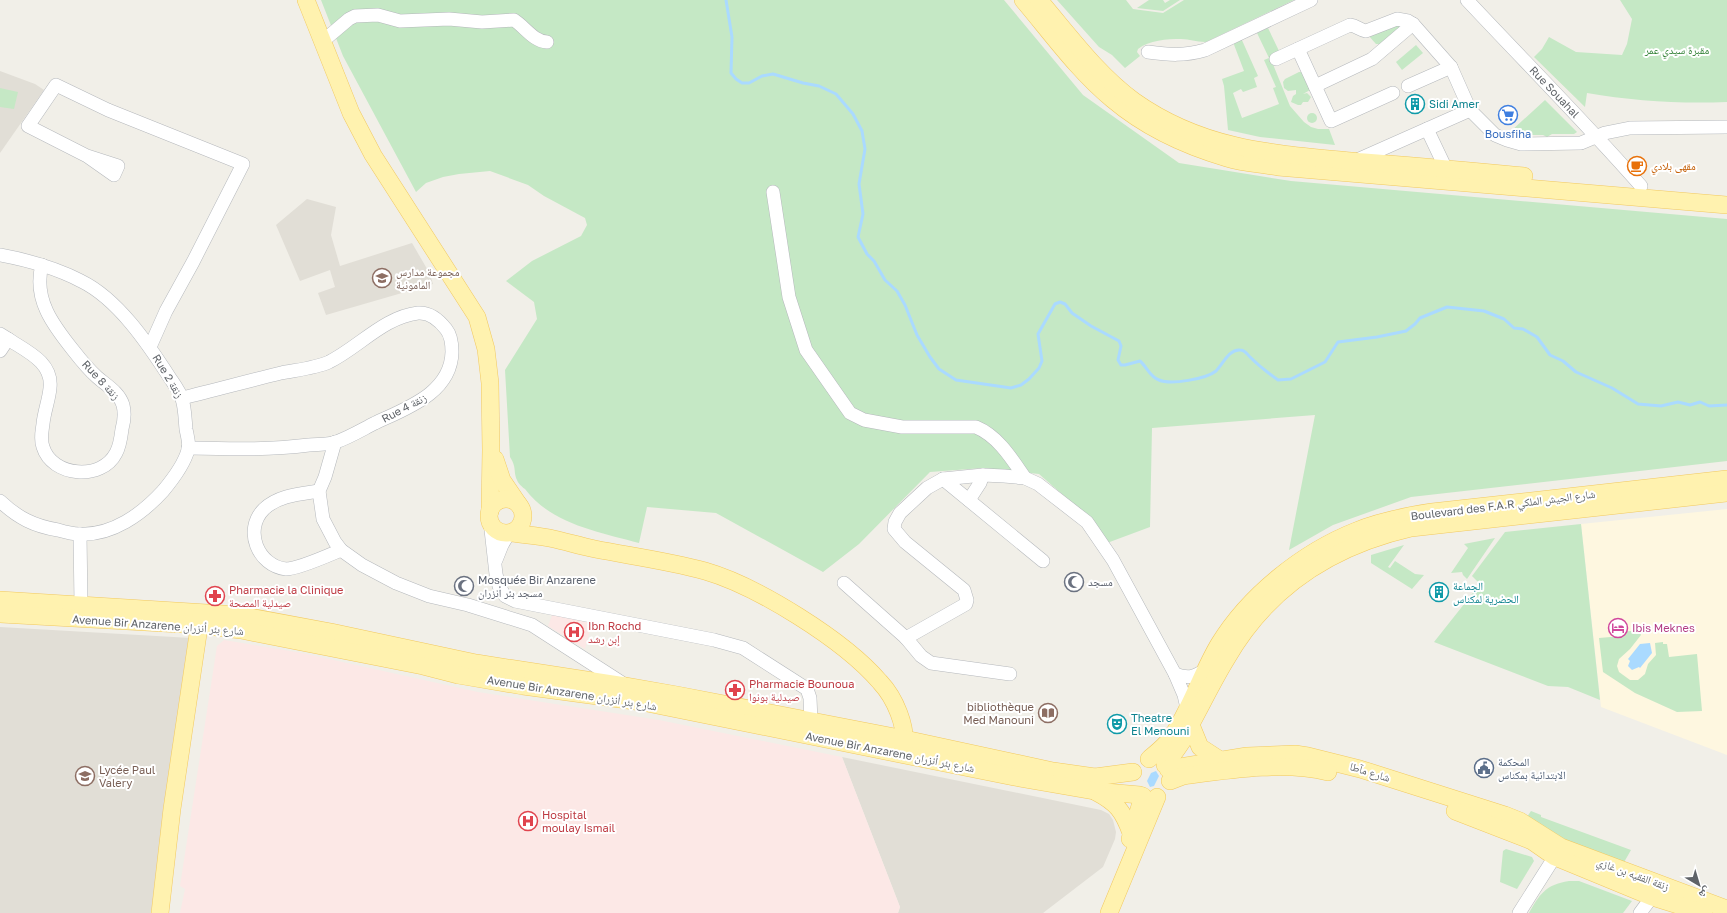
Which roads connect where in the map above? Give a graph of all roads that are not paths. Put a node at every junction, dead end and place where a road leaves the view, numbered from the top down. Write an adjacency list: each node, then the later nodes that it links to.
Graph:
1 (306, 0): 7 (main road)
2 (1023, 0): 26 (main road)
3 (1039, 0): 21 (main road)
4 (1311, 0): 10 (street)
5 (1467, 0): 19 (street, Rue Souahal)
6 (1413, 24): 9 (street); 12 (street); 13 (street)
7 (323, 41): 8 (street); 35 (main road)
8 (547, 42)
9 (1298, 49): 11 (street); 13 (street)
10 (1148, 52)
11 (1276, 59)
12 (1451, 67): 14 (street); 16 (street)
13 (1315, 86): 15 (street)
14 (1408, 86)
15 (1393, 93)
16 (1470, 110): 18 (street); 19 (street)
17 (1727, 127): 19 (street)
18 (1427, 129): 21 (street); 22 (street)
19 (1597, 136): 23 (street, Rue Souahal)
20 (87, 156): 30 (street)
21 (1356, 161): 22 (main road)
22 (1446, 169): 23 (main road)
23 (1641, 186): 25 (main road)
24 (772, 192): 37 (street)
25 (1727, 194)
26 (1727, 205)
27 (0, 255): 28 (street, Rue 2 زنقة)
28 (42, 265): 29 (street, Rue 8 زنقة); 30 (street, Rue 2 زنقة)
29 (4, 336): 31 (street)
30 (150, 347): 32 (street, Rue 2 زنقة)
31 (0, 351)
32 (182, 398): 33 (street, Rue 4 زنقة); 34 (street, Rue 2 زنقة)
33 (335, 442): 34 (street, Rue 4 زنقة); 40 (street)
34 (188, 448): 47 (street, Rue 2 زنقة)
35 (491, 450): 44 (main road); 45 (main road)
36 (983, 475): 37 (street); 38 (street); 42 (street)
37 (1025, 478): 62 (street)
38 (943, 479): 42 (street); 59 (street)
39 (1727, 480): 60 (main road, Boulevard des F.A.R شارع الجيش الملكي)
40 (319, 491): 49 (street); 49 (street)
41 (1727, 493): 66 (main road, Boulevard des F.A.R شارع الجيش الملكي)
42 (969, 500): 51 (street)
43 (0, 501): 47 (street, Rue 2 زنقة)
44 (521, 507): 45 (main road); 46 (main road); 48 (main road)
45 (490, 516): 46 (main road); 50 (street)
46 (510, 533): 48 (main road); 50 (street)
47 (80, 534): 54 (street)
48 (554, 539): 67 (main road)
49 (341, 550): 58 (street)
50 (496, 560): 55 (street)
51 (1043, 561)
52 (844, 583): 59 (street)
53 (0, 600): 54 (main road, Avenue Bir Anzarene شارع بئر أنزران)
54 (81, 604): 57 (main road, Avenue Bir Anzarene شارع بئر أنزران)
55 (539, 605): 58 (street); 65 (street)
56 (0, 614): 57 (main road, Avenue Bir Anzarene شارع بئر أنزران)
57 (200, 619): 63 (main road, Avenue Bir Anzarene شارع بئر أنزران); 67 (main road, Avenue Bir Anzarene شارع بئر أنزران); 78 (main road)
58 (532, 625): 63 (street)
59 (906, 638): 61 (street)
60 (1206, 669): 62 (street); 64 (main road, Boulevard des F.A.R شارع الجيش الملكي)
61 (1010, 674)
62 (1176, 674): 64 (street)
63 (625, 686): 65 (main road, Avenue Bir Anzarene شارع بئر أنزران)
64 (1187, 708): 68 (main road, Boulevard des F.A.R شارع الجيش الملكي)
65 (811, 721): 67 (main road, Avenue Bir Anzarene شارع بئر أنزران)
66 (1190, 725): 69 (main road); 71 (main road, Boulevard des F.A.R شارع الجيش الملكي)
67 (905, 747): 70 (main road, Avenue Bir Anzarene شارع بئر أنزران); 72 (main road, Avenue Bir Anzarene شارع بئر أنزران)
68 (1149, 760): 70 (main road); 71 (main road)
69 (1220, 760): 71 (main road, شارع مآطا); 75 (main road, شارع مآطا)
70 (1133, 772): 73 (main road)
71 (1168, 772): 73 (main road); 75 (main road)
72 (1094, 791): 73 (main road, Avenue Bir Anzarene شارع بئر أنزران); 74 (main road)
73 (1147, 796): 74 (main road); 80 (main road)
74 (1132, 833): 79 (main road)
75 (1558, 852): 76 (main road, زنقة الفقيه بن غازي); 81 (street)
76 (1657, 891): 77 (main road, زنقة الفقيه بن غازي); 82 (street); 83 (main road)
77 (1727, 909)
78 (160, 913)
79 (1100, 913)
80 (1109, 913)
81 (1519, 913)
82 (1640, 913)
83 (1704, 913)

